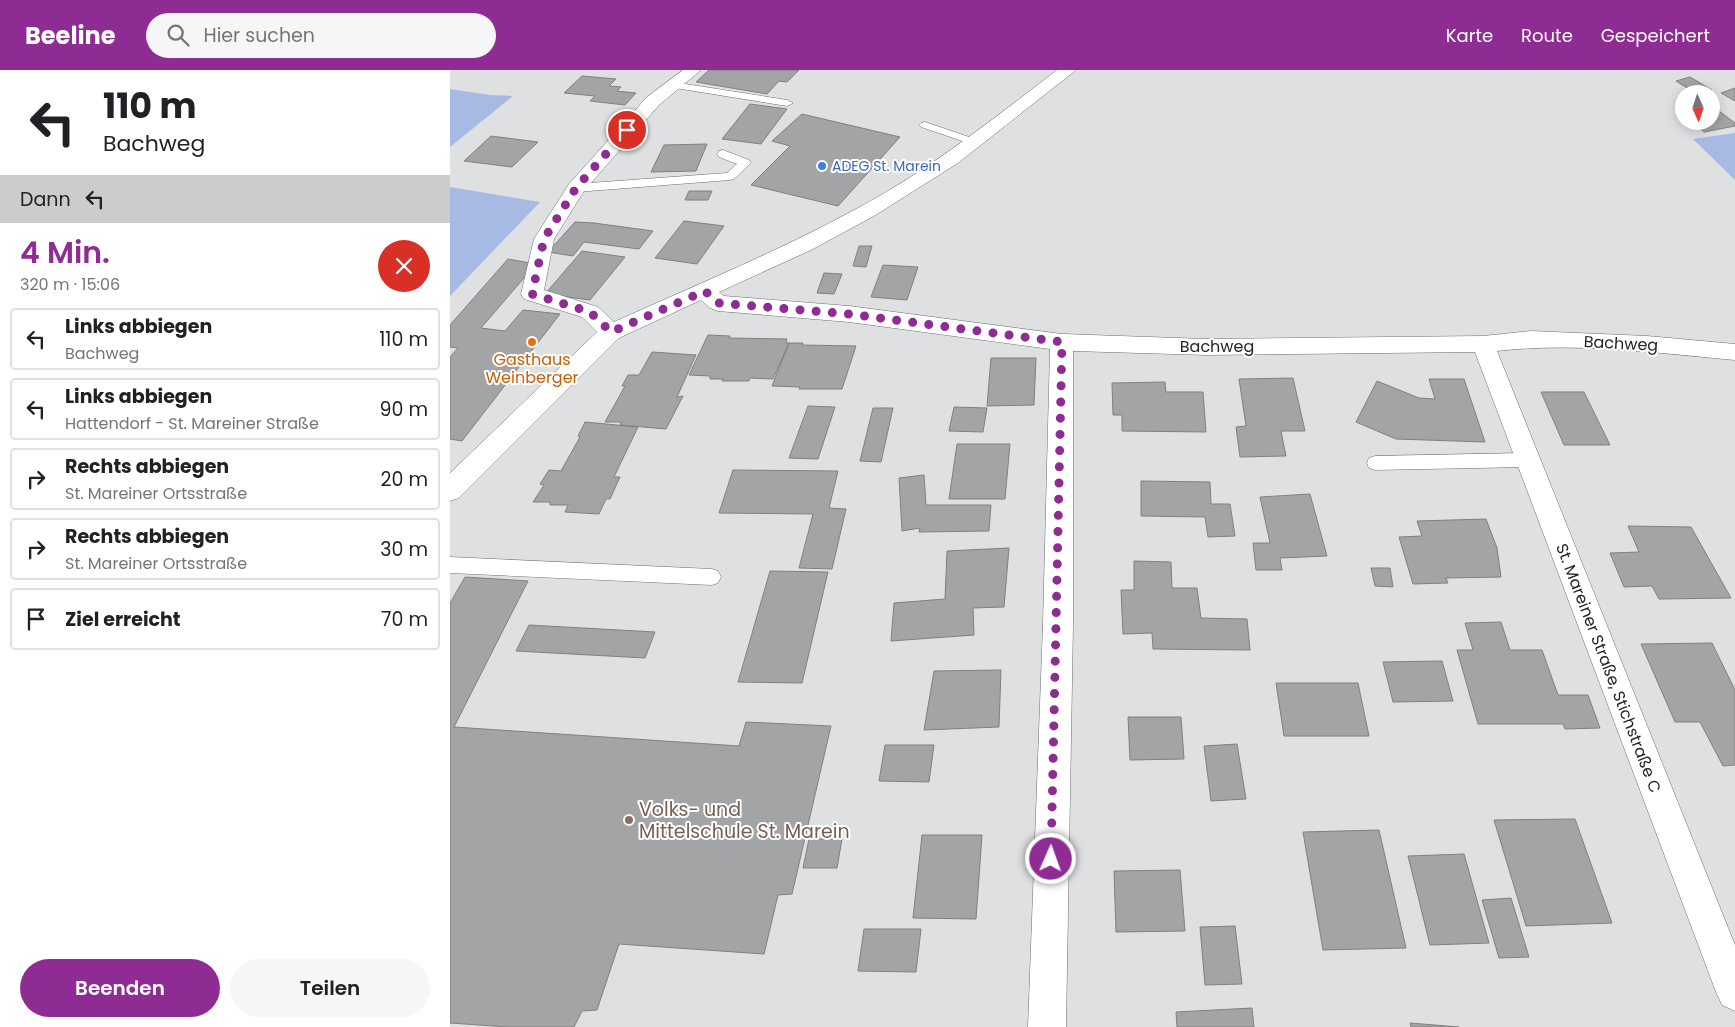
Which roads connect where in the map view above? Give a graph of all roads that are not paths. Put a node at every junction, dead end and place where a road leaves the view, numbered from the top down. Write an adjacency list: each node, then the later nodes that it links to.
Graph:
1 (693, 70): 3 (street)
2 (1068, 70): 6 (street)
3 (673, 85): 4 (lane); 8 (street)
4 (787, 103)
5 (925, 125): 6 (lane)
6 (974, 142): 9 (street)
7 (723, 154): 8 (lane)
8 (576, 188): 10 (street)
9 (705, 291): 10 (street); 11 (street, Bachweg)
10 (611, 332): 16 (street)
11 (1062, 342): 12 (street, Bachweg); 20 (street)
12 (1483, 344): 13 (street, Bachweg); 14 (street, St. Mareiner Straße, Stichstraße C)
13 (1735, 352)
14 (1528, 460): 15 (lane); 19 (street, St. Mareiner Straße, Stichstraße C)
15 (1375, 463)
16 (450, 490)
17 (450, 565): 18 (lane)
18 (712, 577)
19 (1735, 992)
20 (1047, 1027)

